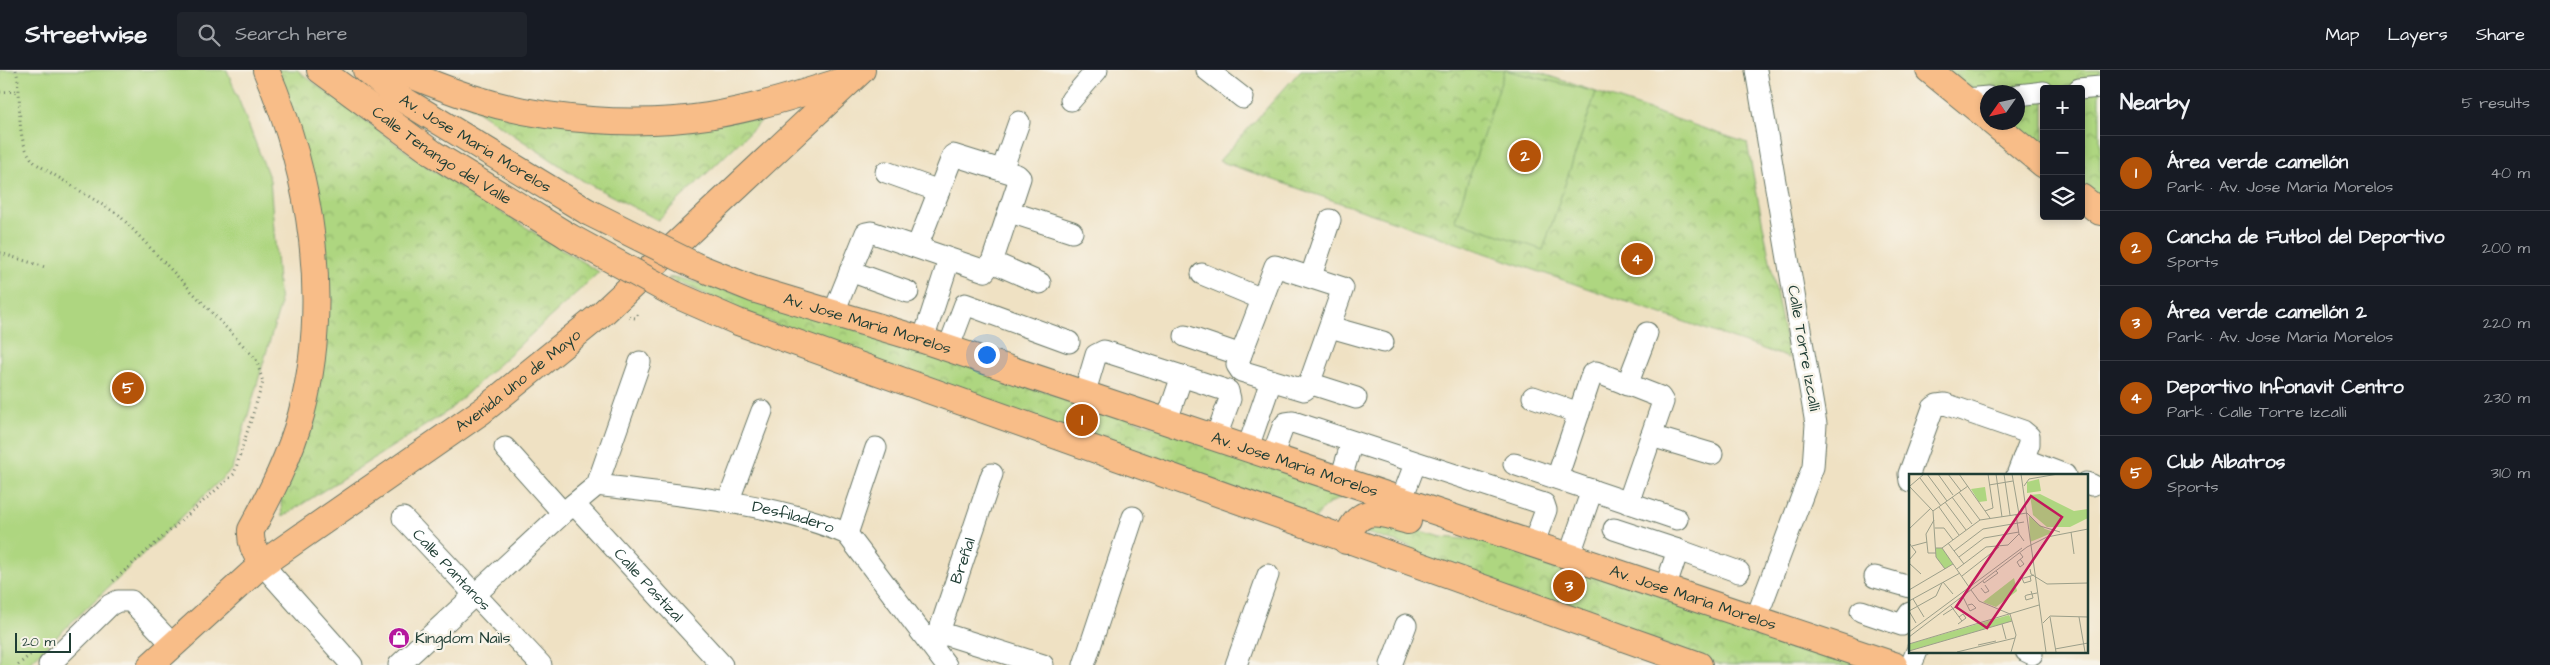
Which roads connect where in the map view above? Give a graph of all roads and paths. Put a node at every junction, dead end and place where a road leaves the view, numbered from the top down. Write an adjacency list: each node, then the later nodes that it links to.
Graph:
1 (16, 70): 13 (path)
2 (266, 70): 96 (main road)
3 (320, 70): 92 (main road, Calle Tenango del Valle, bridge)
4 (366, 70): 44 (main road, Av. Jose Maria Morelos, bridge)
5 (398, 70): 10 (main road)
6 (1097, 70): 19 (street)
7 (1207, 70): 17 (street)
8 (1756, 70): 106 (street, Calle Torre Izcalli)
9 (1929, 70): 18 (main road)
10 (859, 73): 43 (main road, Avenida Uno de Mayo)
11 (2100, 87): 12 (street)
12 (2085, 88)
13 (18, 91): 14 (path); 100 (path)
14 (0, 92)
15 (2040, 92): 16 (street)
16 (2025, 93)
17 (1242, 98)
18 (1976, 98)
19 (1070, 100)
20 (1019, 122): 23 (street)
21 (2002, 130): 22 (main road)
22 (2040, 162)
23 (1002, 170): 25 (street); 27 (street)
24 (886, 172): 25 (street)
25 (939, 191): 31 (street)
26 (2085, 200): 28 (main road)
27 (1010, 212): 30 (street); 34 (street)
28 (2100, 212)
29 (1330, 220): 38 (street)
30 (1072, 232)
31 (917, 248): 33 (street); 36 (street)
32 (0, 253): 35 (path)
33 (949, 260): 34 (street); 48 (street)
34 (992, 262): 39 (street)
35 (45, 267)
36 (850, 271): 40 (street); 44 (street)
37 (1202, 274): 41 (street)
38 (1311, 276): 41 (street); 45 (street)
39 (1040, 283)
40 (908, 292)
41 (1262, 299): 52 (street)
42 (645, 303): 43 (path)
43 (604, 312): 96 (main road, Avenida Uno de Mayo)
44 (834, 312): 48 (main road, Av. Jose Maria Morelos)
45 (1330, 327): 50 (street); 56 (street)
46 (1647, 332): 57 (street)
47 (1186, 336): 52 (street)
48 (923, 340): 51 (main road, Av. Jose Maria Morelos)
49 (1069, 342): 51 (street)
50 (1383, 342)
51 (948, 349): 58 (main road, Av. Jose Maria Morelos)
52 (1241, 355): 55 (street)
53 (640, 362): 80 (street)
54 (1182, 376): 58 (street); 63 (street); 65 (street)
55 (1271, 381): 56 (street); 69 (street)
56 (1309, 383): 60 (street)
57 (1627, 384): 62 (street); 64 (street)
58 (1084, 395): 63 (main road, Av. Jose Maria Morelos)
59 (1533, 397): 62 (street)
60 (1356, 398)
61 (762, 411): 83 (street)
62 (1579, 413): 78 (street)
63 (1166, 423): 65 (main road, Av. Jose Maria Morelos)
64 (1651, 436): 70 (street); 84 (street)
65 (1215, 439): 69 (main road, Av. Jose Maria Morelos)
66 (1352, 442): 71 (street); 72 (street); 79 (street)
67 (505, 448): 85 (street, Calle Pastizal)
68 (876, 448): 91 (street)
69 (1247, 450): 71 (main road, Av. Jose Maria Morelos)
70 (1712, 454)
71 (1271, 459): 79 (main road, Av. Jose Maria Morelos)
72 (1415, 464): 82 (street); 93 (street)
73 (1514, 464): 78 (street)
74 (2020, 467): 76 (street); 77 (street)
75 (992, 474): 108 (street, Breñal)
76 (1909, 474)
77 (2059, 474)
78 (1557, 478): 81 (street)
79 (1340, 481): 82 (main road, Av. Jose Maria Morelos)
80 (597, 485): 83 (street, Desfiladero); 85 (street)
81 (1592, 490): 84 (street); 95 (street)
82 (1401, 501): 90 (main road, Av. Jose Maria Morelos)
83 (728, 502): 91 (street, Desfiladero)
84 (1628, 503): 88 (street)
85 (568, 508): 103 (street); 117 (street, Calle Pastizal)
86 (1133, 517): 120 (street)
87 (403, 518): 103 (street, Calle Pantanos)
88 (1676, 519)
89 (1614, 529): 94 (street)
90 (1494, 532): 92 (main road); 93 (main road, Av. Jose Maria Morelos)
91 (847, 534): 108 (street, Desfiladero)
92 (1346, 541): 123 (main road)
93 (1533, 545): 95 (main road, Av. Jose Maria Morelos)
94 (1678, 550): 97 (street); 102 (street)
95 (1569, 557): 102 (main road, Av. Jose Maria Morelos)
96 (262, 564): 109 (main road, Avenida Uno de Mayo); 112 (street)
97 (1739, 572)
98 (1268, 576): 121 (street)
99 (1875, 577): 101 (street)
100 (111, 583)
101 (1909, 587)
102 (1665, 589): 106 (main road, Av. Jose Maria Morelos)
103 (476, 595): 115 (street); 116 (street, Calle Pantanos)
104 (1861, 611): 105 (street)
105 (1909, 614)
106 (1756, 619): 124 (main road, Av. Jose Maria Morelos)
107 (1406, 625): 122 (street)
108 (936, 639): 118 (street, Desfiladero); 119 (street)
109 (173, 645): 111 (street); 114 (main road, Avenida Uno de Mayo)
110 (1916, 652): 125 (street)
111 (44, 656): 113 (path)
112 (349, 664)
113 (18, 665)
114 (151, 665)
115 (399, 665)
116 (541, 665)
117 (722, 665)
118 (946, 665)
119 (1044, 665)
120 (1084, 665)
121 (1236, 665)
122 (1391, 665)
123 (1699, 665)
124 (1894, 665)
125 (1911, 665)

